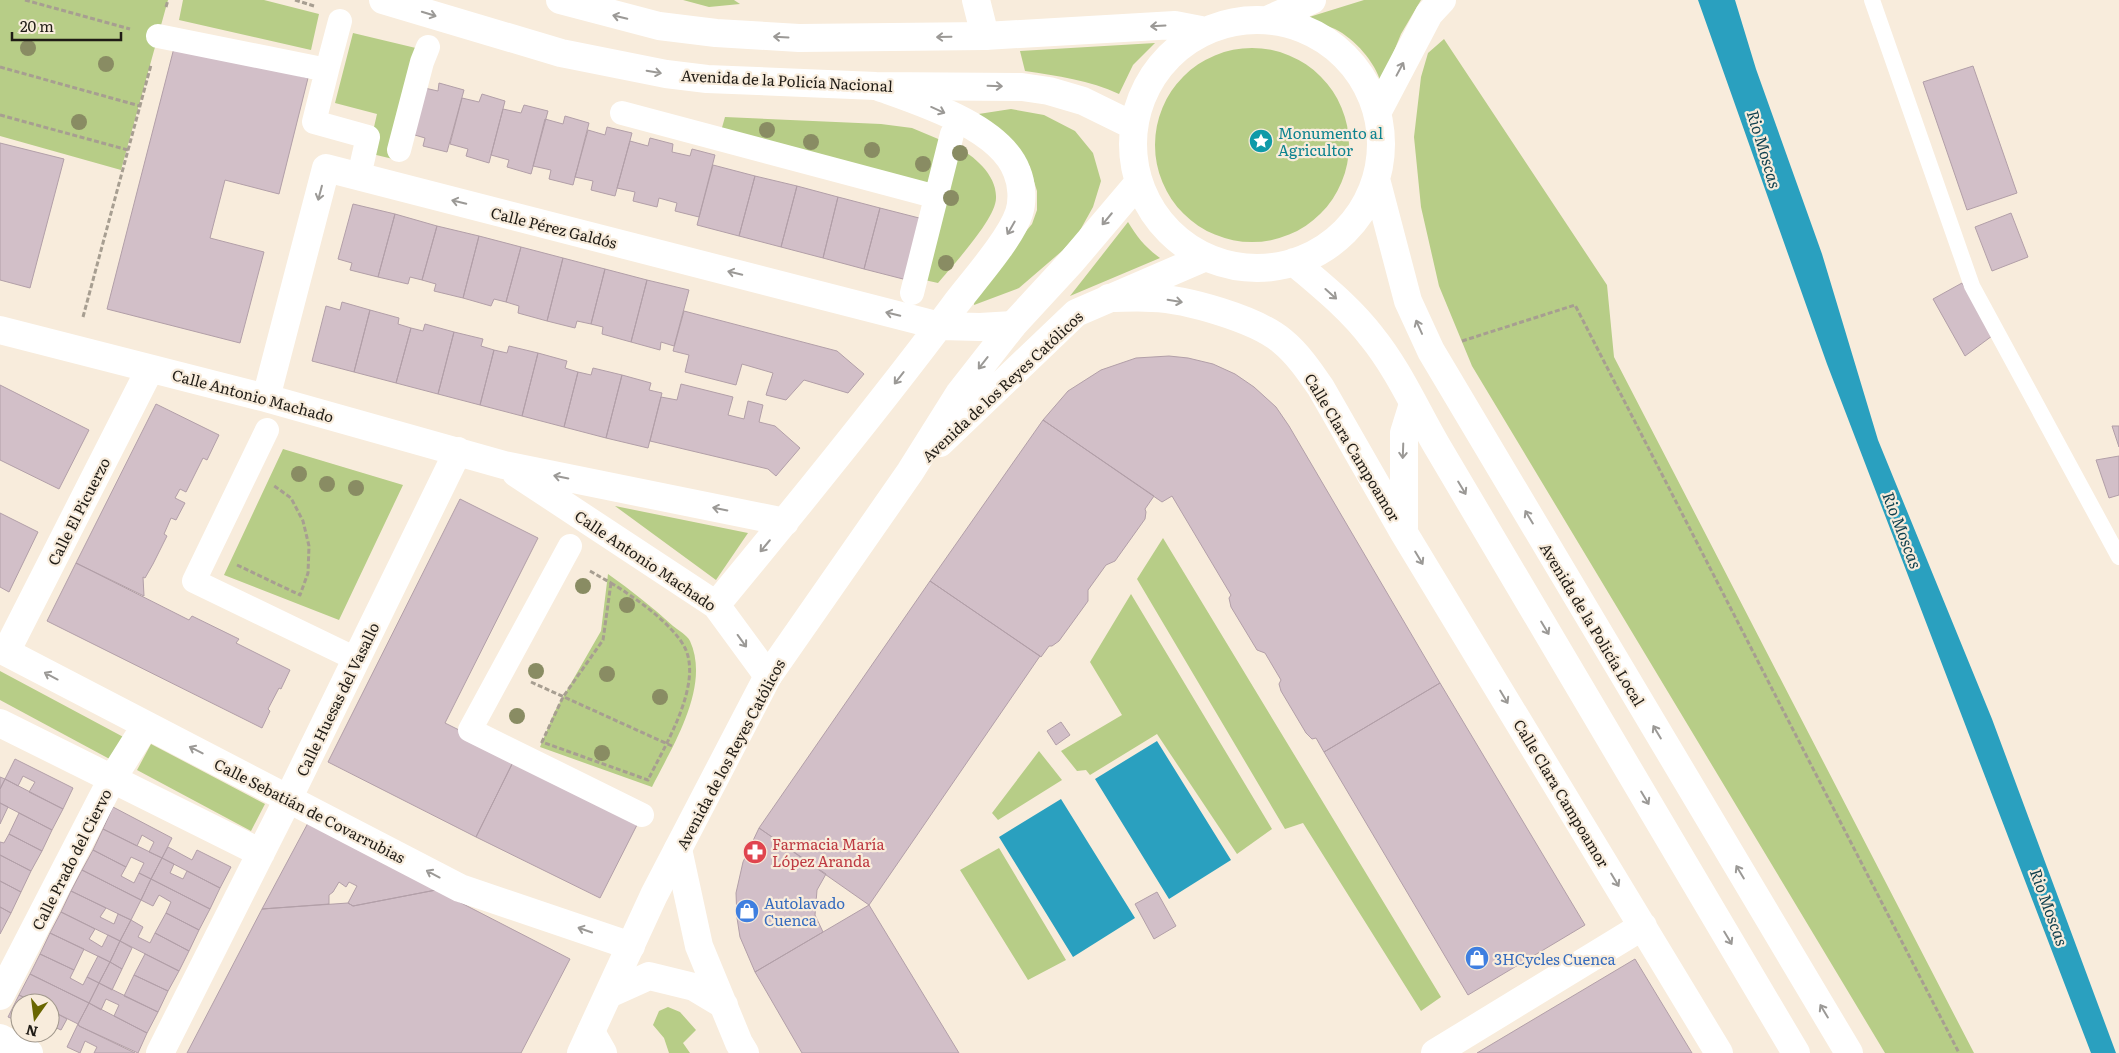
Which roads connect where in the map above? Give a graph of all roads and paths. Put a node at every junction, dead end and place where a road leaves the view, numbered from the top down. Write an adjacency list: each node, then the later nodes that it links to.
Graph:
1 (25, 0): 11 (path)
2 (383, 0): 16 (street, Avenida de la Policía Nacional, one-way to 16)
3 (560, 0): 12 (street, one-way to 3)
4 (976, 0): 12 (street)
5 (1312, 0): 8 (street)
6 (1442, 0): 18 (street, one-way to 6)
7 (1872, 0): 49 (lane)
8 (1267, 20): 10 (street); 18 (street)
9 (340, 21): 15 (street)
10 (1206, 31): 12 (street, one-way to 12); 21 (street)
11 (158, 36): 15 (street); 17 (path)
12 (985, 36)
13 (428, 46): 24 (street)
14 (0, 67): 17 (path)
15 (327, 70): 25 (street)
16 (876, 86): 21 (street, Avenida de la Policía Nacional, one-way to 21); 34 (street, one-way to 34)
17 (140, 106): 23 (path)
18 (1377, 112): 26 (street)
19 (622, 113): 28 (street)
20 (0, 115): 23 (path)
21 (1134, 126): 27 (street)
22 (952, 134): 28 (street)
23 (128, 150): 36 (path)
24 (399, 150)
25 (359, 176): 34 (street, Calle Pérez Galdós, one-way to 25); 39 (street, Calle Pérez Galdós, one-way to 39)
26 (1376, 179): 30 (street); 37 (street, Avenida de la Policía Local, one-way to 26)
27 (1139, 182): 29 (street); 33 (street, Avenida de los Reyes Católicos, one-way to 33)
28 (937, 197): 31 (street)
29 (1206, 257): 30 (street); 32 (street, Avenida de los Reyes Católicos)
30 (1294, 262): 40 (street, one-way to 40)
31 (912, 293)
32 (1109, 298): 44 (street, Avenida de los Reyes Católicos); 47 (street, Calle Clara Campoamor, one-way to 47)
33 (1014, 325): 34 (street, Calle Pérez Galdós); 44 (street, Avenida de los Reyes Católicos, one-way to 44)
34 (940, 326): 46 (street, one-way to 46)
35 (0, 330): 36 (street, Calle Antonio Machado)
36 (74, 349): 38 (street, Calle Antonio Machado)
37 (1431, 350): 78 (street, Avenida de la Policía Local, one-way to 37); 79 (path)
38 (150, 369): 39 (street, Calle Antonio Machado); 52 (street, Calle El Picuerzo)
39 (266, 398): 42 (street, Calle Antonio Machado)
40 (1413, 404): 47 (street, Calle Clara Campoamor, one-way to 47); 77 (street, one-way to 77)
41 (267, 430): 53 (street)
42 (458, 451): 43 (street, Calle Antonio Machado); 53 (street, Calle Huesas del Vasallo)
43 (504, 465): 46 (street, Calle Antonio Machado, one-way to 43); 51 (street, Calle Antonio Machado)
44 (910, 472): 54 (street, Avenida de los Reyes Católicos)
45 (267, 483): 50 (path)
46 (785, 522): 51 (street, one-way to 51)
47 (1404, 533): 65 (street, Calle Clara Campoamor, one-way to 65)
48 (570, 546): 62 (street)
49 (2119, 557)
50 (230, 561)
51 (716, 605): 54 (street, Calle Antonio Machado, one-way to 54)
52 (3, 651): 57 (street, Calle Sebatián de Covarrubias, one-way to 52)
53 (356, 659): 61 (street, Calle Huesas del Vasallo)
54 (768, 676): 63 (street, Avenida de los Reyes Católicos)
55 (563, 697): 58 (path); 58 (path); 58 (path)
56 (0, 723): 60 (street)
57 (146, 725): 60 (street, Calle Prado del Ciervo); 61 (street, Calle Sebatián de Covarrubias, one-way to 57)
58 (666, 744): 59 (path)
59 (672, 746)
60 (112, 779): 64 (street); 68 (street, Calle Prado del Ciervo)
61 (289, 797): 64 (street, Calle Huesas del Vasallo); 66 (street, Calle Sebatián de Covarrubias, one-way to 61)
62 (642, 815)
63 (678, 848): 66 (street, Avenida de los Reyes Católicos); 69 (street)
64 (260, 853): 73 (street, Calle Huesas del Vasallo)
65 (1643, 926): 75 (street); 76 (street, Calle Clara Campoamor)
66 (631, 946): 67 (street, Avenida de los Reyes Católicos)
67 (609, 994): 69 (street); 71 (street, Avenida de los Reyes Católicos)
68 (0, 996)
69 (724, 1005): 74 (street)
70 (0, 1038): 72 (street)
71 (592, 1046)
72 (29, 1053)
73 (160, 1053)
74 (745, 1053)
75 (1435, 1053)
76 (1719, 1053)
77 (1796, 1053)
78 (1849, 1053)
79 (1959, 1053)

